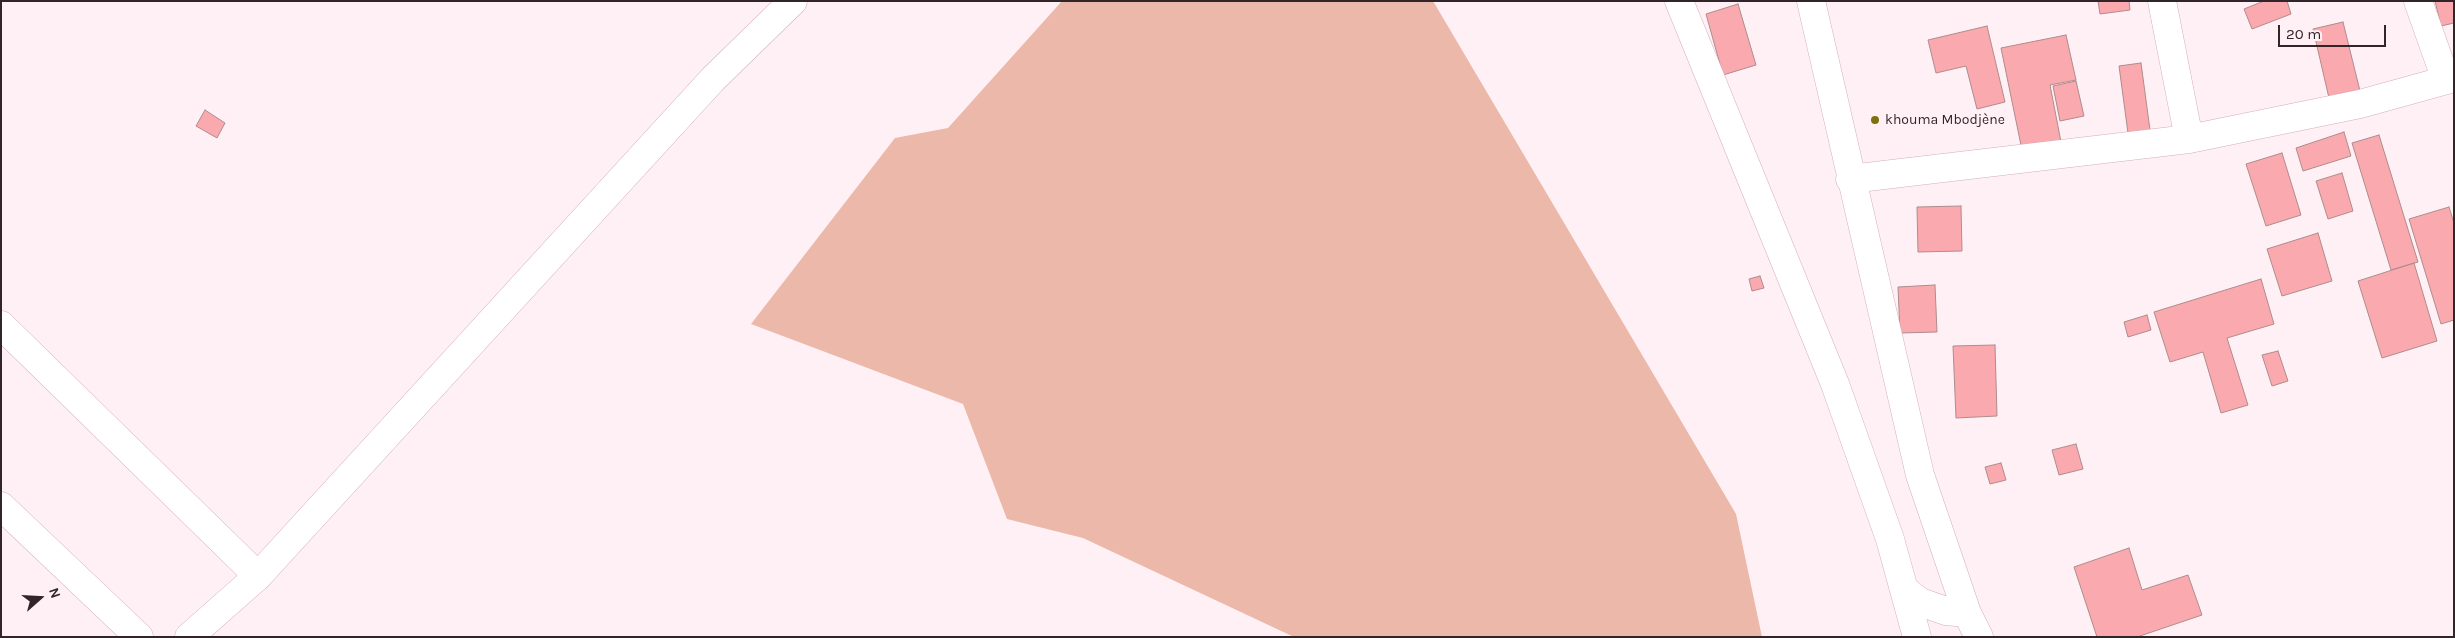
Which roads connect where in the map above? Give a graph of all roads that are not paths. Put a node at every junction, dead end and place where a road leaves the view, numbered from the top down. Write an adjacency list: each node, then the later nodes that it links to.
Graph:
1 (793, 1): 11 (street)
2 (1679, 1): 12 (street)
3 (1810, 1): 8 (street)
4 (2162, 1): 7 (street)
5 (2418, 1): 6 (street)
6 (2450, 79): 7 (street)
7 (2189, 139): 8 (street)
8 (1850, 178): 13 (street)
9 (1, 325): 11 (street)
10 (1, 506): 14 (street)
11 (258, 576): 15 (street)
12 (1904, 590): 13 (street); 16 (street)
13 (1973, 625)
14 (139, 637)
15 (189, 637)
16 (1917, 637)

